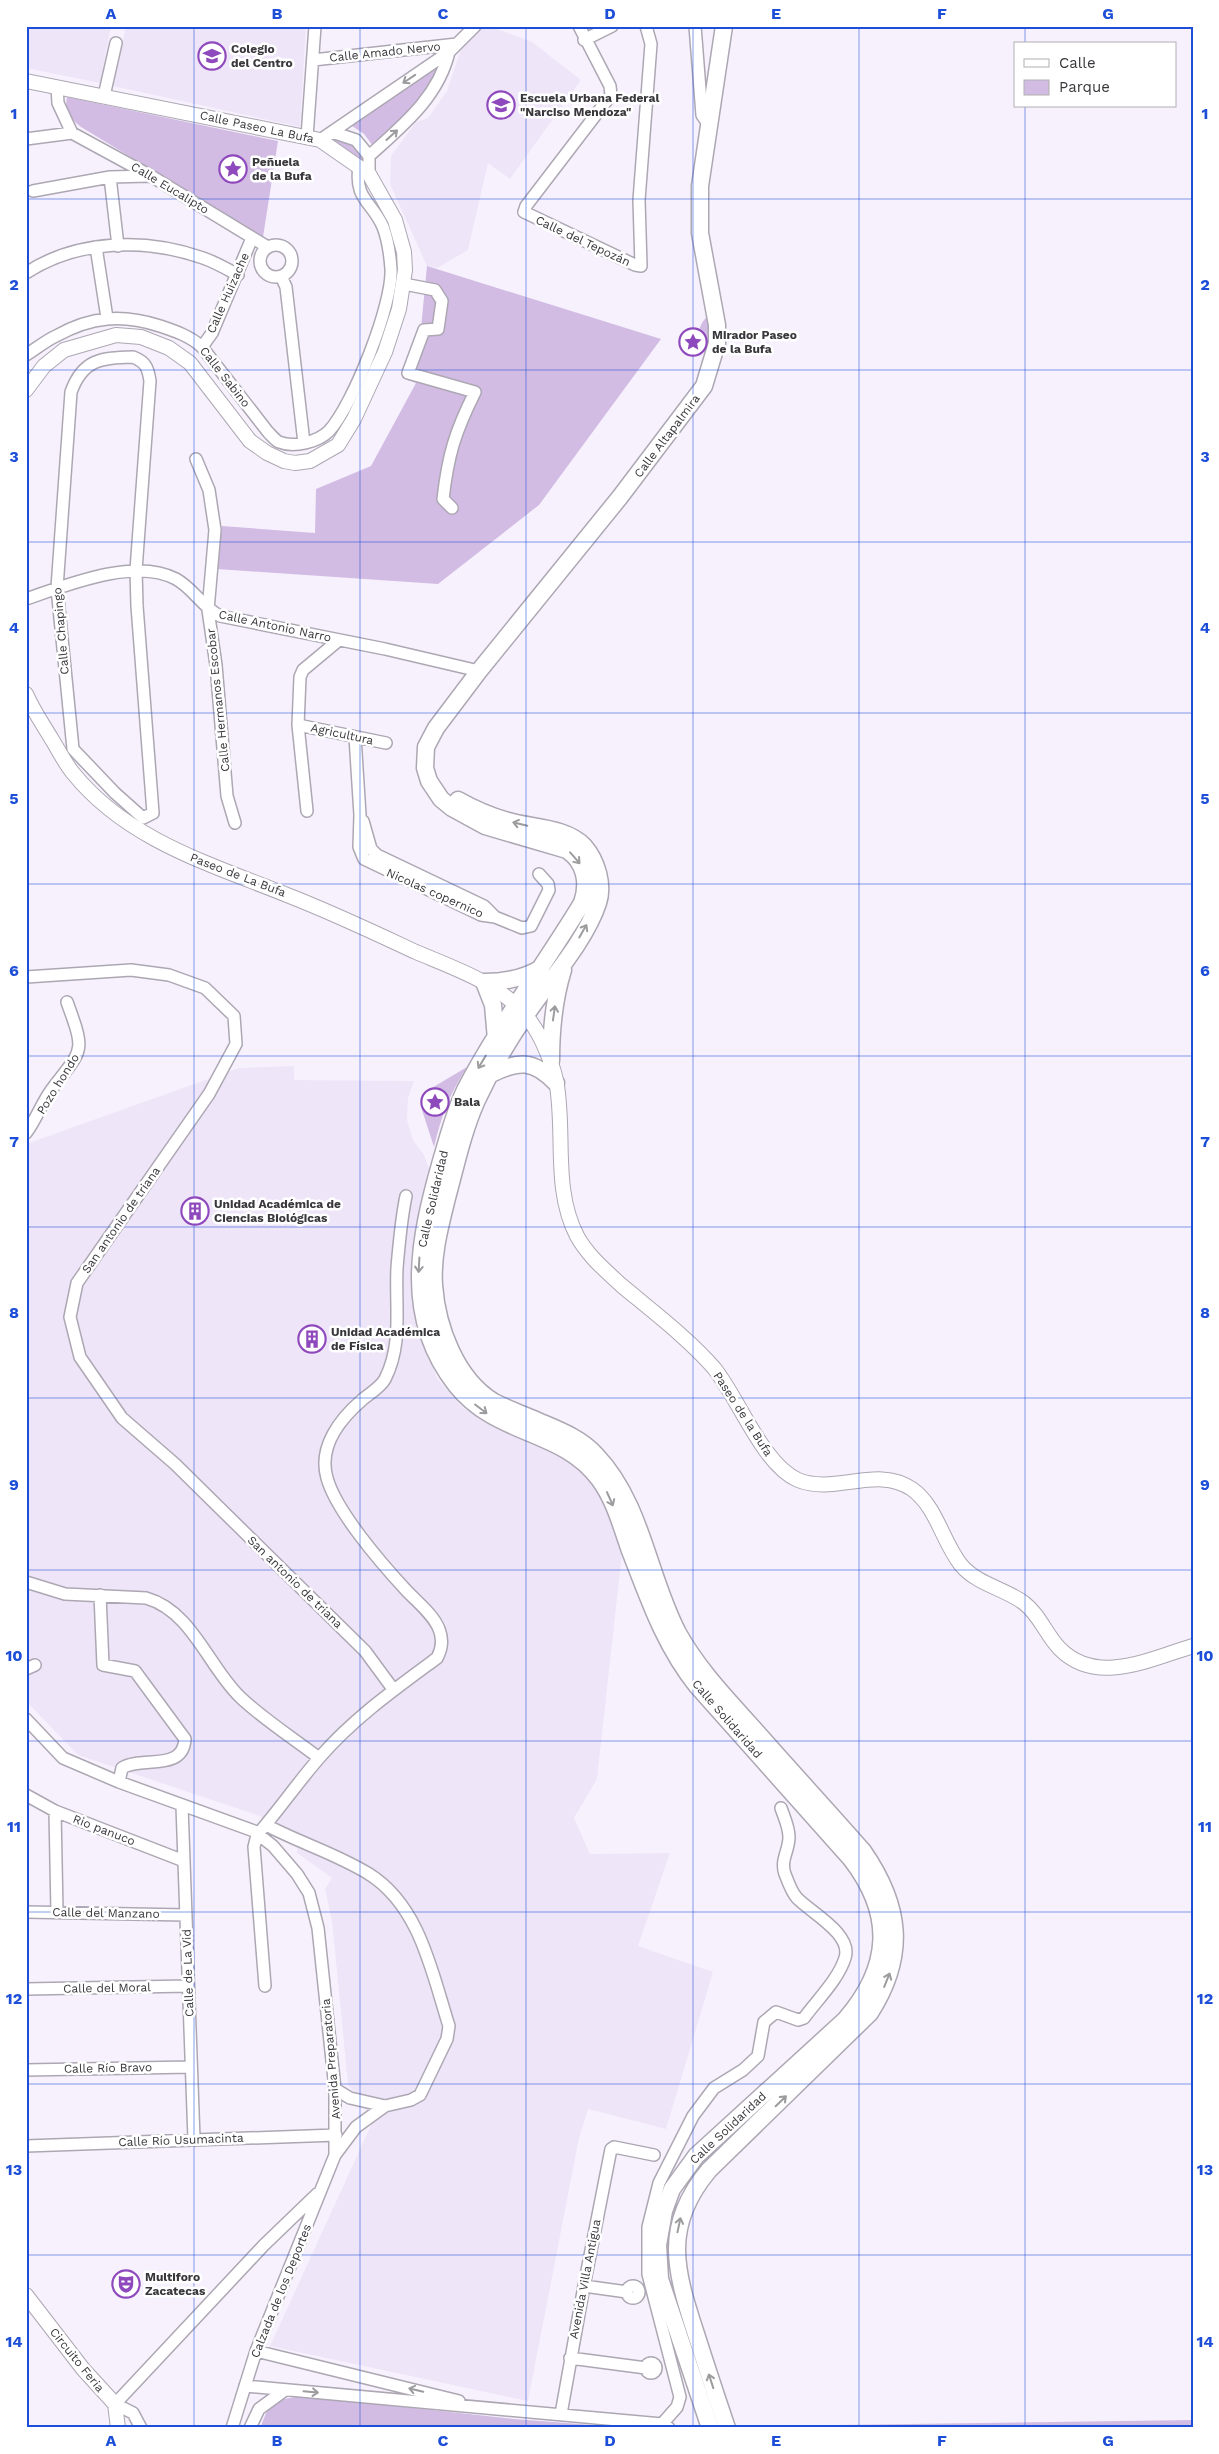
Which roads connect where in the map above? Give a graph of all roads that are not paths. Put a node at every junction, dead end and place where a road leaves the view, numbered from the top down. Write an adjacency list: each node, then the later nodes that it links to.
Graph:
1 (315, 26): 12 (street)
2 (475, 26): 11 (street)
3 (574, 26): 9 (street, Calle del Tepozán)
4 (579, 26): 9 (street, Calle del Tepozán)
5 (612, 26): 9 (street)
6 (646, 26): 9 (street, Calle del Tepozán)
7 (695, 26): 16 (street)
8 (724, 26): 16 (main road, Calle Altapalmira)
9 (584, 40)
10 (116, 43): 15 (street)
11 (453, 48): 12 (street, Calle Amado Nervo); 18 (street, one-way to 18); 20 (street, one-way to 11)
12 (312, 60): 18 (street)
13 (26, 81): 14 (street, Calle Paseo La Bufa)
14 (57, 87): 15 (street, Calle Paseo La Bufa); 17 (street)
15 (104, 96): 18 (street, Calle Paseo La Bufa)
16 (708, 125): 44 (main road, Calle Altapalmira)
17 (72, 133): 19 (street); 21 (street, Calle Eucalipto)
18 (320, 137): 20 (street, Calle Paseo La Bufa); 20 (street)
19 (26, 139)
20 (366, 166): 31 (street, Calle Paseo La Bufa); 36 (street)
21 (151, 176): 22 (street); 24 (street, Calle Eucalipto)
22 (110, 177): 23 (street); 25 (street)
23 (33, 191)
24 (252, 238): 26 (street, Calle Eucalipto); 29 (street, Calle Huizache)
25 (118, 246): 27 (street); 29 (street)
26 (266, 246): 30 (street); 30 (street)
27 (96, 247): 28 (street); 32 (street)
28 (26, 272)
29 (238, 274): 33 (street, Calle Huizache)
30 (281, 276): 36 (street)
31 (404, 284): 35 (street, Calle Paseo La Bufa); 38 (street)
32 (107, 318): 33 (street, Calle Sabino); 34 (street, Calle Sabino)
33 (202, 346): 36 (street, Calle Sabino)
34 (26, 355)
35 (26, 390)
36 (304, 443)
37 (196, 459): 42 (street, Calle Hermanos Escobar)
38 (452, 508)
39 (136, 570): 40 (street, Calle Antonio Narro); 40 (street, Calle Chapingo); 40 (street, Calle Chapingo); 42 (street, Calle Antonio Narro)
40 (56, 588): 41 (street, Calle Antonio Narro)
41 (26, 598)
42 (208, 610): 43 (street, Calle Antonio Narro); 51 (street, Calle Hermanos Escobar)
43 (339, 640): 44 (street, Calle Antonio Narro); 46 (street)
44 (478, 672): 49 (main road, Calle Altapalmira)
45 (26, 694): 56 (street, Paseo de La Bufa)
46 (298, 725): 47 (street, Agricultura); 50 (street)
47 (355, 737): 48 (street, Agricultura); 52 (street, Nicolas copernico)
48 (386, 743)
49 (429, 781): 53 (main road, one-way to 49); 54 (main road, one-way to 54)
50 (306, 811)
51 (236, 823)
52 (540, 874)
53 (566, 962): 59 (main road); 61 (main road, one-way to 53)
54 (542, 967): 56 (main road); 59 (main road)
55 (26, 976): 69 (street, San antonio de triana)
56 (484, 982): 57 (street, Paseo de La Bufa); 60 (main road)
57 (500, 993): 59 (street, Paseo de la Bufa)
58 (67, 1002): 64 (street, Pozo hondo)
59 (522, 1010): 60 (main road, Calle Solidaridad); 61 (street, Paseo de la Bufa); 62 (main road, Calle Solidaridad)
60 (496, 1039): 96 (main road, Calle Solidaridad, one-way to 96)
61 (551, 1062): 63 (street, Paseo de la Bufa)
62 (491, 1074): 63 (main road); 97 (main road, Calle Solidaridad, one-way to 62)
63 (556, 1083): 68 (street, Paseo de la Bufa)
64 (26, 1134)
65 (406, 1196): 69 (street)
66 (26, 1582): 67 (street)
67 (100, 1595): 71 (street); 72 (street)
68 (1193, 1646)
69 (393, 1688): 71 (street)
70 (26, 1719): 72 (street, Avenida Preparatoria)
71 (319, 1758): 77 (street)
72 (119, 1782): 74 (street, Avenida Preparatoria)
73 (26, 1795): 76 (street, Rio panuco)
74 (182, 1806): 78 (street, Avenida Preparatoria); 79 (street, Calle de La Vid)
75 (781, 1808): 95 (street)
76 (55, 1811): 79 (street, Rio panuco); 81 (street)
77 (266, 1825): 78 (street); 89 (street, Avenida Preparatoria)
78 (257, 1835): 84 (street); 88 (street, Avenida Preparatoria)
79 (184, 1861): 82 (street, Calle de La Vid)
80 (26, 1912): 81 (street, Calle del Manzano)
81 (57, 1912): 82 (street, Calle del Manzano)
82 (186, 1915): 83 (street, Calle de La Vid)
83 (188, 1986): 85 (street, Calle del Moral); 86 (street, Calle de La Vid)
84 (265, 1986)
85 (26, 1990)
86 (191, 2067): 87 (street, Calle Río Bravo); 91 (street, Calle de La Vid)
87 (26, 2070)
88 (335, 2089): 89 (street); 90 (street, Avenida Preparatoria)
89 (385, 2106): 93 (street, Avenida Preparatoria)
90 (336, 2135): 91 (street, Calle Río Usumacinta); 93 (street, Avenida Preparatoria)
91 (194, 2139): 92 (street, Calle Río Usumacinta)
92 (26, 2146)
93 (335, 2155): 98 (street, Calzada de los Deportes)
94 (654, 2155): 99 (street, Avenida Villa Antigua)
95 (668, 2160): 96 (street); 110 (street)
96 (684, 2172): 97 (street); 115 (main road, Calle Solidaridad)
97 (698, 2183): 116 (main road, Calle Solidaridad, one-way to 97)
98 (321, 2190): 102 (street, Calzada de los Deportes); 107 (street)
99 (584, 2286): 100 (street); 103 (street, Avenida Villa Antigua)
100 (627, 2292)
101 (26, 2295): 107 (street, Circuito Feria)
102 (256, 2351): 105 (street, Calzada de los Deportes); 108 (street, one-way to 102)
103 (570, 2358): 104 (street); 109 (street, Avenida Villa Antigua)
104 (646, 2368)
105 (245, 2386): 106 (street); 113 (street, Calzada de los Deportes)
106 (285, 2390): 108 (street, one-way to 108); 114 (street)
107 (115, 2404): 111 (street); 112 (street)
108 (498, 2410): 109 (street)
109 (562, 2414): 110 (street)
110 (665, 2426)
111 (118, 2428)
112 (141, 2428)
113 (232, 2428)
114 (250, 2428)
115 (710, 2428)
116 (727, 2428)

